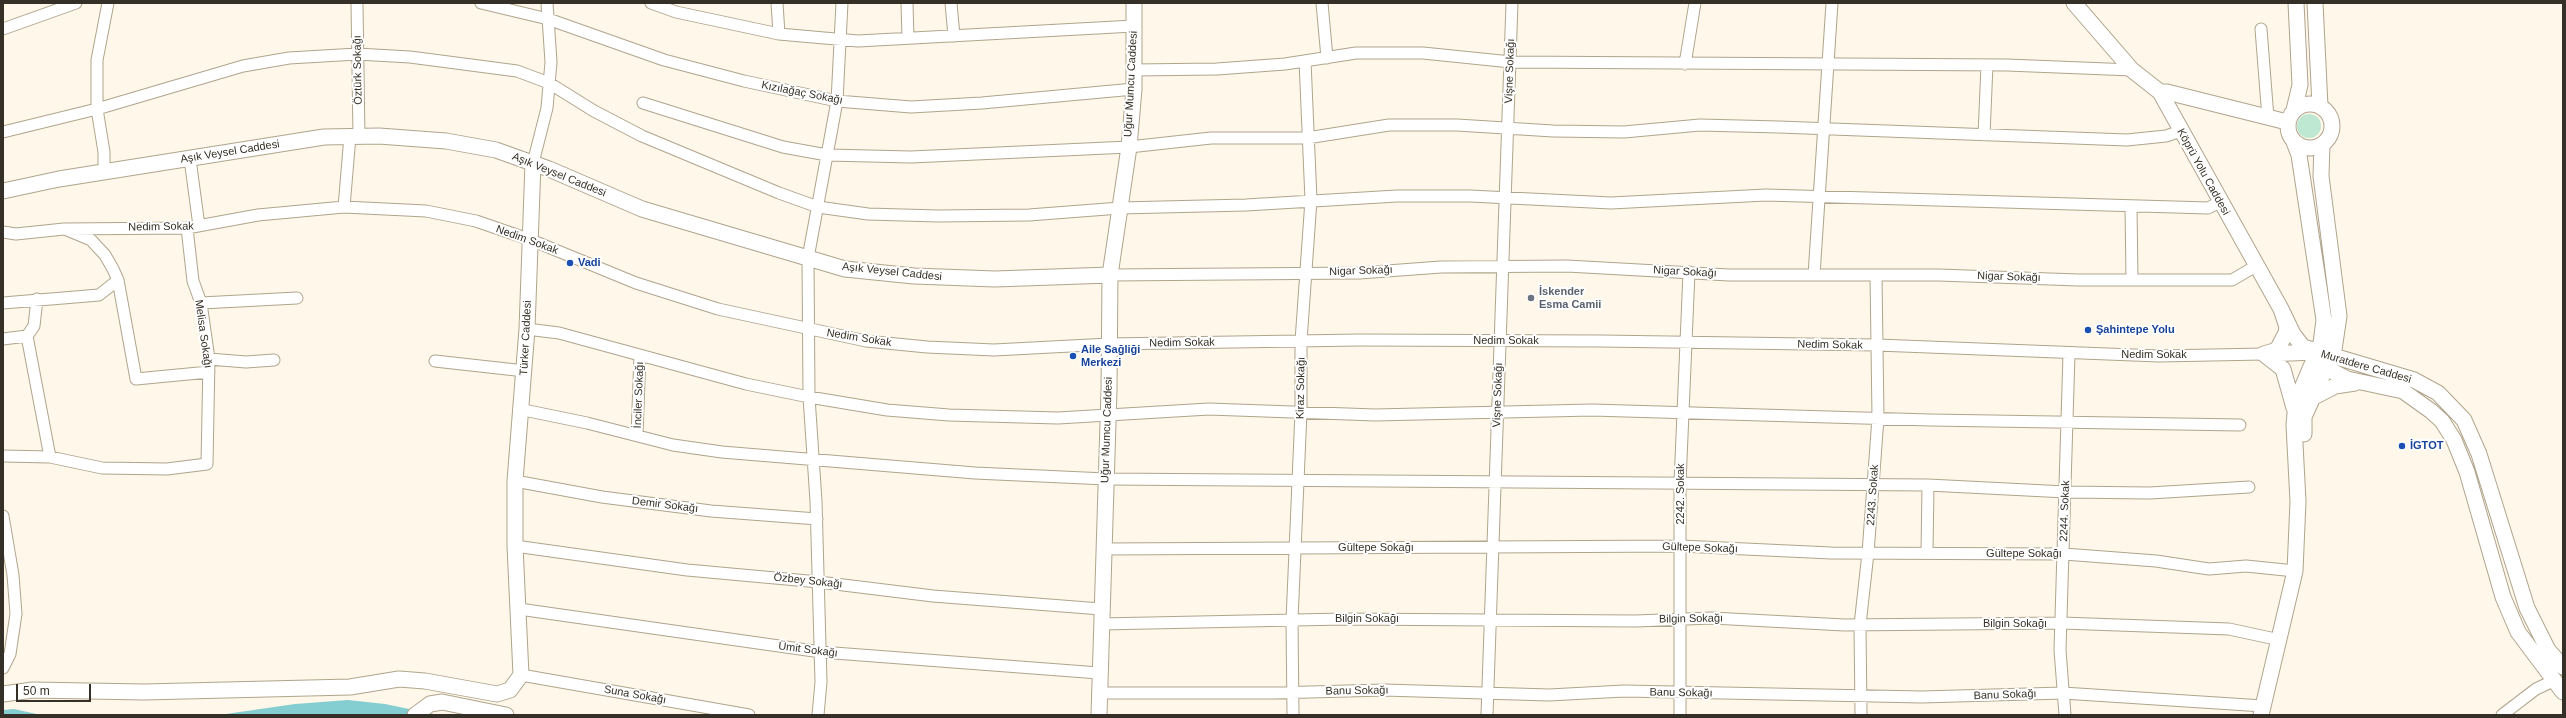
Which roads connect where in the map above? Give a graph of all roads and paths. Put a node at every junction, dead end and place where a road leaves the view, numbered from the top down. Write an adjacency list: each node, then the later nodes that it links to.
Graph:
1 (76, 3): 21 (street)
2 (108, 3): 42 (street)
3 (356, 3): 27 (street, Öztürk Sokağı)
4 (481, 3): 19 (street, Kızılağaç Sokağı)
5 (548, 3): 19 (street, Türker Caddesi)
6 (651, 3): 23 (street)
7 (777, 3): 23 (street)
8 (842, 3): 26 (street)
9 (907, 3): 25 (street)
10 (951, 3): 24 (street)
11 (1134, 3): 20 (street, Uğur Mumcu Caddesi)
12 (1322, 3): 28 (street)
13 (1512, 3): 30 (street, Vişne Sokağı)
14 (1695, 3): 31 (street)
15 (1832, 3): 32 (street)
16 (2074, 3): 35 (street, Köprü Yolu Caddesi)
17 (2296, 3): 43 (street)
18 (2315, 3): 41 (street)
19 (548, 19): 36 (street, Türker Caddesi); 39 (street, Kızılağaç Sokağı)
20 (1134, 26): 24 (street); 34 (street, Uğur Mumcu Caddesi)
21 (3, 29)
22 (2261, 29): 44 (street)
23 (778, 34): 26 (street)
24 (954, 36): 25 (street)
25 (908, 38): 26 (street)
26 (842, 40): 39 (street)
27 (357, 54): 36 (street); 42 (street); 50 (street, Öztürk Sokağı)
28 (1327, 58): 29 (street); 30 (street)
29 (1305, 61): 34 (street); 51 (street, Kiraz Sokağı)
30 (1510, 62): 31 (street); 45 (street, Vişne Sokağı)
31 (1685, 64): 32 (street)
32 (1828, 64): 33 (street); 46 (street)
33 (1987, 65): 35 (street); 49 (street)
34 (1134, 70): 37 (street, Uğur Mumcu Caddesi)
35 (2132, 70): 38 (street, Köprü Yolu Caddesi)
36 (549, 83): 57 (street, Türker Caddesi); 66 (street)
37 (1134, 89): 39 (street, Kızılağaç Sokağı); 54 (street, Uğur Mumcu Caddesi)
38 (2160, 92): 44 (street); 47 (street, Köprü Yolu Caddesi)
39 (837, 101): 55 (street)
40 (643, 103): 55 (street)
41 (2320, 106): 43 (street); 53 (street)
42 (97, 109): 48 (street); 58 (street)
43 (2291, 116): 44 (street); 52 (street)
44 (2268, 118)
45 (1508, 128): 46 (street); 51 (street); 61 (street, Vişne Sokağı)
46 (1824, 129): 49 (street); 60 (street)
47 (2181, 131): 49 (street); 63 (street, Köprü Yolu Caddesi)
48 (3, 132)
49 (1984, 135)
50 (354, 136): 56 (street, Aşık Veysel Caddesi); 57 (street, Aşık Veysel Caddesi); 65 (street, Öztürk Sokağı)
51 (1307, 138): 54 (street); 62 (street, Kiraz Sokağı)
52 (2294, 142): 53 (street); 98 (street)
53 (2322, 145): 88 (street)
54 (1128, 147): 55 (street); 67 (street, Uğur Mumcu Caddesi)
55 (827, 156): 66 (street)
56 (190, 159): 58 (street, Aşık Veysel Caddesi); 68 (street)
57 (533, 163): 72 (street, Türker Caddesi); 73 (street, Aşık Veysel Caddesi)
58 (104, 172): 59 (street, Aşık Veysel Caddesi)
59 (3, 191)
60 (1819, 196): 61 (street); 64 (street); 79 (street)
61 (1506, 198): 62 (street); 75 (street, Vişne Sokağı)
62 (1311, 200): 67 (street); 77 (street, Kiraz Sokağı)
63 (2220, 202): 64 (street); 74 (street, Köprü Yolu Caddesi)
64 (2132, 206): 81 (street)
65 (344, 207): 68 (street, Nedim Sokak); 72 (street, Nedim Sokak)
66 (818, 207): 67 (street); 73 (street)
67 (1120, 208): 78 (street, Uğur Mumcu Caddesi)
68 (199, 226): 69 (street, Nedim Sokak)
69 (187, 228): 70 (street, Nedim Sokak); 86 (street, Melisa Sokağı)
70 (64, 229): 71 (street, Nedim Sokak); 82 (street)
71 (3, 232)
72 (531, 240): 89 (street, Nedim Sokak); 90 (street, Türker Caddesi)
73 (808, 258): 78 (street, Aşık Veysel Caddesi); 89 (street)
74 (2256, 266): 81 (street, Nigar Sokağı); 87 (street, Köprü Yolu Caddesi)
75 (1503, 267): 76 (street, Nigar Sokağı); 77 (street, Nigar Sokağı); 94 (street, Vişne Sokağı)
76 (1689, 272): 79 (street, Nigar Sokağı); 95 (street, 2242. Sokak)
77 (1308, 273): 78 (street, Nigar Sokağı); 93 (street, Kiraz Sokağı)
78 (1110, 275): 96 (street, Uğur Mumcu Caddesi)
79 (1814, 275): 80 (street, Nigar Sokağı)
80 (1876, 275): 81 (street, Nigar Sokağı); 97 (street, 2243. Sokak)
81 (2132, 279)
82 (118, 280): 84 (street); 108 (street)
83 (297, 298): 86 (street)
84 (37, 299): 85 (street); 91 (street)
85 (3, 303)
86 (200, 303): 102 (street, Melisa Sokağı)
87 (2281, 309): 98 (street); 100 (street, Köprü Yolu Caddesi)
88 (2339, 316): 105 (street); 106 (street)
89 (807, 328): 96 (street, Nedim Sokak); 110 (street)
90 (527, 329): 101 (street); 107 (street, Türker Caddesi)
91 (27, 336): 92 (street); 123 (street)
92 (3, 339)
93 (1301, 341): 94 (street, Nedim Sokak); 96 (street, Nedim Sokak); 113 (street, Kiraz Sokağı)
94 (1500, 341): 95 (street, Nedim Sokak); 114 (street, Vişne Sokağı)
95 (1685, 343): 97 (street, Nedim Sokak); 115 (street, 2242. Sokak)
96 (1109, 344): 117 (street, Uğur Mumcu Caddesi)
97 (1877, 345): 99 (street, Nedim Sokak); 118 (street, 2243. Sokak)
98 (2316, 352): 100 (street); 105 (street, Muratdere Caddesi); 116 (street)
99 (2069, 354): 100 (street, Nedim Sokak); 119 (street, 2244. Sokak)
100 (2264, 354): 116 (street)
101 (640, 355): 110 (street); 121 (street, İnciler Sokağı)
102 (209, 359): 103 (street); 108 (street, Melisa Sokağı)
103 (274, 360)
104 (435, 362): 107 (street)
105 (2329, 362): 106 (street, Muratdere Caddesi); 109 (street, Muratdere Caddesi); 111 (street)
106 (2358, 363): 137 (street, Muratdere Caddesi)
107 (525, 371): 112 (street, Türker Caddesi)
108 (209, 372): 123 (street, Melisa Sokağı)
109 (2360, 383): 111 (street); 134 (street, Muratdere Caddesi)
110 (809, 397): 117 (street); 124 (street)
111 (2312, 398): 172 (street)
112 (519, 409): 121 (street); 127 (street, Türker Caddesi)
113 (1301, 412): 114 (street); 117 (street); 126 (street, Kiraz Sokağı)
114 (1498, 412): 115 (street); 128 (street, Vişne Sokağı)
115 (1681, 412): 118 (street); 129 (street, 2242. Sokak)
116 (2295, 414): 148 (street)
117 (1108, 416): 125 (street, Uğur Mumcu Caddesi)
118 (1878, 418): 119 (street); 130 (street, 2243. Sokak)
119 (2068, 422): 120 (street); 133 (street, 2244. Sokak)
120 (2240, 425)
121 (637, 436): 124 (street)
122 (3, 456): 123 (street)
123 (50, 457)
124 (813, 458): 125 (street); 136 (street)
125 (1106, 479): 126 (street); 140 (street, Uğur Mumcu Caddesi)
126 (1297, 480): 128 (street); 141 (street, Kiraz Sokağı)
127 (515, 481): 136 (street, Demir Sokağı); 138 (street, Türker Caddesi)
128 (1495, 482): 129 (street); 142 (street, Vişne Sokağı)
129 (1680, 483): 130 (street); 139 (street, 2242. Sokak)
130 (1874, 484): 131 (street); 144 (street, 2243. Sokak)
131 (1928, 485): 133 (street); 145 (street)
132 (2249, 487): 133 (street)
133 (2066, 492): 146 (street, 2244. Sokak)
134 (2477, 512): 137 (street); 143 (street, Muratdere Caddesi)
135 (3, 516): 161 (street)
136 (817, 519): 149 (street)
137 (2505, 538): 147 (street, Muratdere Caddesi)
138 (515, 546): 149 (street, Özbey Sokağı); 150 (street, Türker Caddesi)
139 (1681, 546): 142 (street, Gültepe Sokağı); 144 (street, Gültepe Sokağı); 152 (street, 2242. Sokak)
140 (1104, 548): 141 (street, Gültepe Sokağı); 151 (street, Uğur Mumcu Caddesi)
141 (1296, 548): 142 (street, Gültepe Sokağı); 153 (street, Kiraz Sokağı)
142 (1493, 549): 154 (street, Vişne Sokağı)
143 (2489, 550): 147 (street); 164 (street, Muratdere Caddesi)
144 (1868, 553): 145 (street, Gültepe Sokağı); 157 (street, 2243. Sokak)
145 (1927, 553): 146 (street, Gültepe Sokağı)
146 (2064, 554): 148 (street, Gültepe Sokağı); 155 (street, 2244. Sokak)
147 (2515, 570): 160 (street, Muratdere Caddesi)
148 (2295, 571): 158 (street)
149 (819, 582): 151 (street, Özbey Sokağı); 159 (street)
150 (519, 609): 159 (street, Ümit Sokağı); 163 (street, Türker Caddesi)
151 (1101, 609): 156 (street, Uğur Mumcu Caddesi)
152 (1679, 619): 154 (street, Bilgin Sokağı); 157 (street, Bilgin Sokağı); 168 (street, 2242. Sokak)
153 (1292, 620): 154 (street, Bilgin Sokağı); 156 (street, Bilgin Sokağı); 166 (street, Kiraz Sokağı)
154 (1490, 620): 167 (street, Vişne Sokağı)
155 (2062, 623): 157 (street, Bilgin Sokağı); 158 (street, Bilgin Sokağı); 169 (street, 2244. Sokak)
156 (1101, 624): 162 (street, Uğur Mumcu Caddesi)
157 (1860, 625): 171 (street, 2243. Sokak)
158 (2280, 640): 172 (street)
159 (820, 652): 162 (street, Ümit Sokağı); 176 (street)
160 (2563, 667)
161 (3, 668)
162 (1099, 673): 165 (street, Uğur Mumcu Caddesi)
163 (521, 674): 170 (street); 175 (street, Suna Sokağı)
164 (2558, 687): 183 (street)
165 (1098, 693): 166 (street, Banu Sokağı); 177 (street, Uğur Mumcu Caddesi)
166 (1294, 693): 167 (street, Banu Sokağı); 178 (street, Kiraz Sokağı)
167 (1488, 693): 168 (street, Banu Sokağı); 179 (street, Vişne Sokağı)
168 (1680, 693): 171 (street, Banu Sokağı); 180 (street, 2242. Sokak)
169 (2064, 693): 171 (street, Banu Sokağı); 172 (street, Banu Sokağı); 182 (street, 2244. Sokak)
170 (3, 694)
171 (1859, 694): 181 (street, 2243. Sokak)
172 (2265, 712)
173 (415, 715): 174 (street)
174 (506, 715)
175 (749, 715)
176 (818, 715)
177 (1099, 715)
178 (1293, 715)
179 (1487, 715)
180 (1680, 715)
181 (1861, 715)
182 (2065, 715)
183 (2502, 715)

